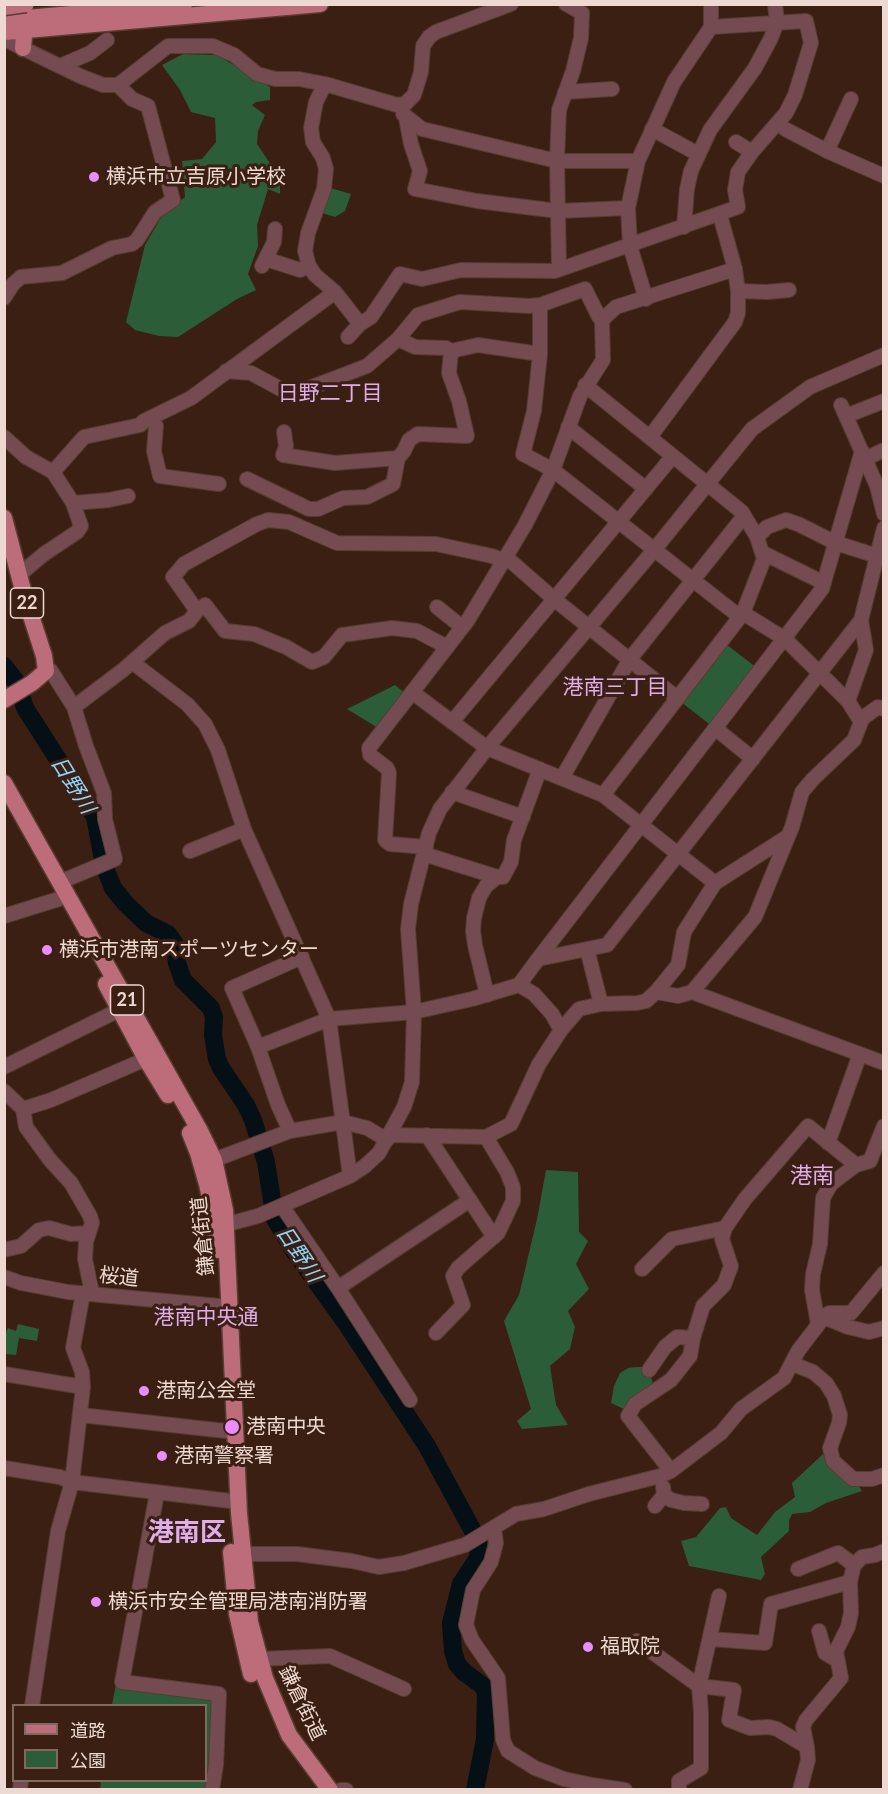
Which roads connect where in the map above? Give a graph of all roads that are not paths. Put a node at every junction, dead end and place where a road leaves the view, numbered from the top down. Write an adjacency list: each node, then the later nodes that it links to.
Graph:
1 (13, 4): 10 (main road)
2 (26, 4): 9 (main road, bridge)
3 (184, 4): 10 (main road)
4 (320, 4): 13 (main road)
5 (511, 4): 24 (street)
6 (566, 4): 22 (street)
7 (711, 4): 12 (street)
8 (775, 4): 11 (street)
9 (4, 6)
10 (4, 18)
11 (777, 22): 12 (street); 30 (street); 31 (street)
12 (711, 27): 26 (street)
13 (28, 30): 14 (main road); 17 (main road)
14 (4, 32)
15 (4, 39): 17 (street)
16 (107, 40): 18 (street)
17 (23, 48): 18 (street)
18 (60, 66): 20 (street)
19 (325, 84): 20 (street); 24 (street); 41 (street)
20 (118, 85): 47 (street)
21 (612, 89): 22 (street)
22 (565, 92): 32 (street)
23 (851, 99): 29 (street)
24 (397, 105): 25 (street)
25 (406, 118): 32 (street); 36 (street)
26 (652, 129): 31 (street); 33 (street)
27 (785, 129): 29 (street)
28 (736, 142): 30 (street)
29 (827, 151): 34 (street)
30 (752, 152): 37 (street)
31 (698, 154): 38 (street)
32 (557, 161): 33 (street); 36 (street)
33 (638, 161): 35 (street)
34 (884, 176)
35 (628, 208): 36 (street); 40 (street)
36 (558, 211): 42 (street)
37 (720, 215): 38 (street); 43 (street)
38 (684, 227): 40 (street)
39 (275, 229): 41 (street)
40 (630, 246): 42 (street); 48 (street)
41 (309, 266): 46 (street)
42 (559, 269): 51 (street)
43 (735, 269): 45 (street); 48 (street)
44 (789, 290): 45 (street)
45 (738, 291): 64 (street)
46 (335, 292): 51 (street); 57 (street)
47 (4, 298)
48 (646, 299): 50 (street)
49 (540, 305): 50 (street); 53 (street); 55 (street)
50 (602, 320): 58 (street)
51 (360, 324): 52 (street)
52 (348, 337)
53 (398, 339): 54 (street); 57 (street)
54 (451, 351): 55 (street); 68 (street)
55 (540, 354): 69 (street)
56 (884, 356): 72 (street)
57 (226, 371): 70 (street)
58 (585, 385): 61 (street); 64 (street)
59 (884, 401): 66 (street)
60 (156, 426): 73 (street)
61 (568, 428): 69 (street); 74 (street)
62 (284, 432): 68 (street)
63 (4, 436): 70 (street)
64 (650, 437): 67 (street)
65 (884, 450): 66 (street)
66 (863, 455): 77 (street); 83 (street)
67 (673, 456): 72 (street); 74 (street)
68 (398, 458): 71 (street)
69 (553, 470): 80 (street); 87 (street)
70 (53, 472): 76 (street)
71 (247, 479)
72 (707, 483): 78 (street); 84 (street)
73 (219, 484)
74 (645, 489): 80 (street)
75 (128, 496): 76 (street)
76 (74, 503): 88 (street)
77 (884, 514)
78 (744, 516): 82 (street); 89 (street)
79 (4, 518): 88 (main road, 22)
80 (619, 521): 84 (street); 91 (street)
81 (884, 528): 86 (street)
82 (757, 537): 83 (street); 85 (street)
83 (836, 543): 86 (street); 90 (street)
84 (654, 550): 89 (street); 97 (street)
85 (763, 553): 90 (street); 94 (street)
86 (877, 556): 95 (street)
87 (505, 559): 91 (street); 93 (street); 96 (street)
88 (19, 575): 102 (main road, 22)
89 (693, 580): 94 (street); 100 (street)
90 (824, 582): 98 (street)
91 (554, 599): 97 (street); 111 (street)
92 (437, 607): 96 (street)
93 (197, 611): 99 (street); 101 (street)
94 (742, 615): 98 (street); 106 (street)
95 (861, 620): 103 (street); 107 (street)
96 (462, 627): 99 (street)
97 (589, 627): 100 (street); 113 (street)
98 (785, 639): 103 (street); 112 (street)
99 (447, 647): 104 (street)
100 (630, 659): 106 (street); 116 (street)
101 (132, 662): 108 (street); 123 (street)
102 (46, 671): 105 (main road); 108 (street)
103 (820, 674): 107 (street); 114 (street)
104 (412, 692): 111 (street); 126 (street)
105 (7, 698)
106 (677, 698): 119 (street)
107 (848, 701): 110 (street)
108 (74, 707): 129 (street)
109 (884, 709): 110 (street)
110 (860, 720): 124 (street)
111 (452, 722): 113 (street)
112 (715, 728): 114 (street); 122 (street)
113 (487, 748): 115 (street); 118 (street)
114 (753, 759): 127 (street)
115 (540, 770): 116 (street); 121 (street)
116 (562, 778): 119 (street)
117 (4, 783): 129 (main road, 鎌倉街道 / 21)
118 (452, 792): 121 (street); 126 (street)
119 (603, 795): 122 (street)
120 (4, 805): 131 (main road, 鎌倉街道 / 21)
121 (523, 817): 128 (street)
122 (641, 825): 127 (street); 135 (street)
123 (244, 829): 125 (street); 134 (street)
124 (787, 837): 130 (street); 138 (street)
125 (190, 850)
126 (425, 850): 128 (street); 142 (street)
127 (679, 855): 130 (street); 133 (street)
128 (496, 877): 139 (street)
129 (60, 882): 159 (main road, 鎌倉街道 / 21)
130 (715, 883): 137 (street)
131 (59, 899): 132 (street); 141 (main road, 鎌倉街道 / 21)
132 (4, 916)
133 (587, 949): 135 (street); 140 (street)
134 (302, 957): 143 (street); 145 (street)
135 (538, 959): 136 (street)
136 (519, 985): 139 (street); 144 (street)
137 (656, 992): 138 (street); 140 (street)
138 (692, 992): 146 (street)
139 (487, 995): 142 (street)
140 (601, 1004): 144 (street)
141 (119, 1010): 147 (main road, 鎌倉街道 / 21); 149 (street)
142 (414, 1012): 143 (street); 156 (street)
143 (329, 1019): 145 (street); 152 (street)
144 (561, 1030): 157 (street)
145 (258, 1047): 153 (street)
146 (860, 1054): 148 (street); 158 (street)
147 (146, 1059): 151 (street); 164 (main road, 鎌倉街道 / 21)
148 (884, 1063)
149 (4, 1067)
150 (4, 1091): 151 (street)
151 (23, 1109): 166 (street)
152 (343, 1122): 153 (street); 156 (street); 161 (street)
153 (290, 1131): 159 (street)
154 (882, 1133): 160 (street)
155 (427, 1136): 156 (street); 157 (street); 162 (street)
156 (389, 1137): 161 (street)
157 (486, 1137): 167 (street)
158 (828, 1143): 160 (street); 165 (street)
159 (214, 1160): 164 (main road, 鎌倉街道 / 21)
160 (856, 1166): 175 (street)
161 (350, 1176): 163 (street)
162 (470, 1200): 167 (street); 172 (street)
163 (281, 1207): 164 (street); 172 (street)
164 (220, 1227): 174 (main road, 鎌倉街道 / 21)
165 (725, 1228): 169 (street); 178 (street)
166 (89, 1233): 168 (street); 173 (street)
167 (494, 1237): 177 (street)
168 (4, 1250)
169 (642, 1269)
170 (884, 1273): 175 (street)
171 (4, 1277): 173 (street, 桜道)
172 (338, 1288): 183 (street)
173 (87, 1293): 174 (street, 桜道); 182 (street)
174 (226, 1307): 185 (main road, 鎌倉街道 / 21); 192 (main road, 鎌倉街道 / 21)
175 (821, 1321): 176 (street); 179 (street)
176 (884, 1328)
177 (436, 1332)
178 (693, 1338): 180 (street); 187 (street)
179 (793, 1365): 187 (street); 188 (street)
180 (649, 1370)
181 (4, 1374): 182 (street)
182 (83, 1387): 184 (street)
183 (410, 1400)
184 (80, 1415): 185 (street); 189 (street)
185 (226, 1431): 192 (main road, 鎌倉街道 / 21)
186 (4, 1468): 189 (street)
187 (665, 1473): 191 (street); 195 (street)
188 (884, 1475)
189 (72, 1482): 190 (street); 209 (street)
190 (157, 1493): 192 (street); 211 (street)
191 (664, 1495): 193 (street); 194 (street)
192 (234, 1501): 197 (main road, 鎌倉街道 / 21); 212 (main road, 鎌倉街道 / 21)
193 (702, 1504)
194 (655, 1506)
195 (491, 1530): 197 (street); 216 (street)
196 (884, 1551): 198 (street)
197 (242, 1554): 205 (main road, 鎌倉街道 / 21)
198 (854, 1564): 199 (street); 200 (street)
199 (798, 1569)
200 (850, 1582): 203 (street); 206 (street)
201 (719, 1596): 203 (street)
202 (819, 1631): 206 (street)
203 (710, 1639): 207 (street)
204 (637, 1641): 207 (street)
205 (258, 1659): 208 (street); 213 (main road, 鎌倉街道 / 21)
206 (837, 1660): 210 (street)
207 (699, 1686): 210 (street); 217 (street)
208 (404, 1689)
209 (32, 1704)
210 (807, 1747): 218 (street)
211 (212, 1790)
212 (315, 1790)
213 (330, 1790)
214 (341, 1790): 215 (street)
215 (346, 1790)
216 (626, 1790)
217 (679, 1790)
218 (800, 1790)

